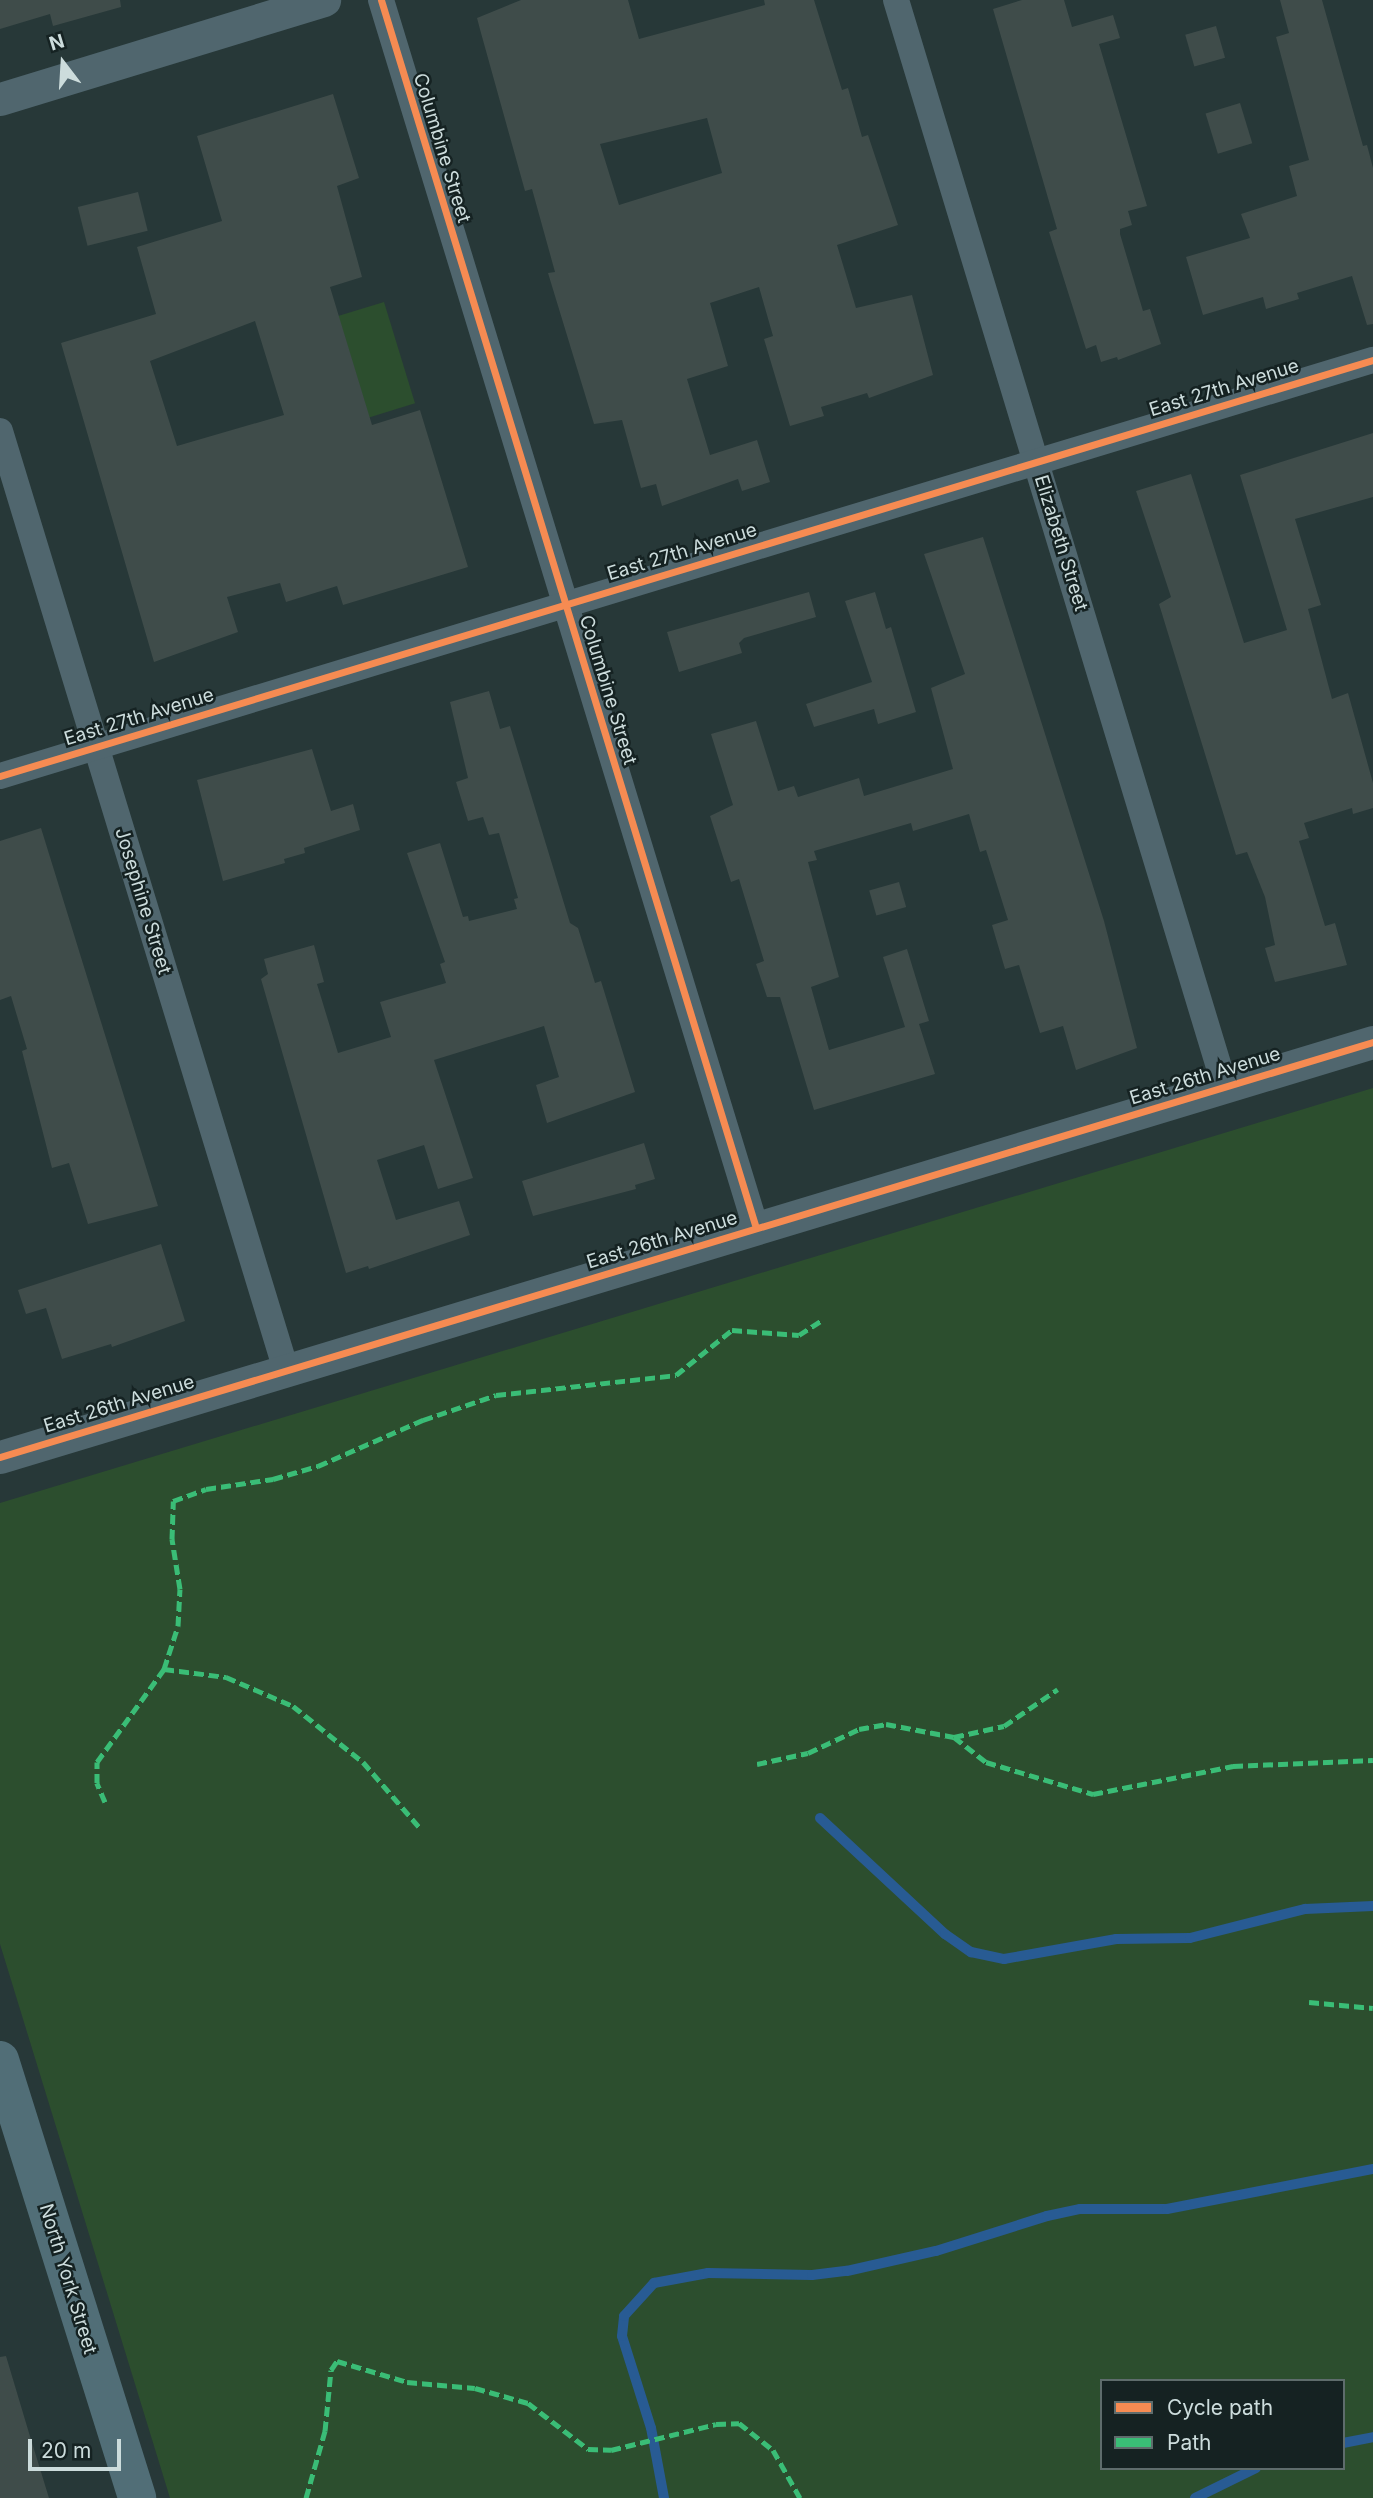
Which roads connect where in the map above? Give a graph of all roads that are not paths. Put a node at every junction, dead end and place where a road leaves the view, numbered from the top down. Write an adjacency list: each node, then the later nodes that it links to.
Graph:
1 (324, 0): 4 (street)
2 (381, 0): 8 (street, Columbine Street)
3 (896, 0): 7 (street, Elizabeth Street)
4 (0, 99)
5 (1373, 360): 7 (street, East 27th Avenue)
6 (0, 431): 9 (street, Josephine Street)
7 (1036, 461): 8 (street, East 27th Avenue); 12 (street, Elizabeth Street)
8 (565, 604): 9 (street, East 27th Avenue); 13 (street, Columbine Street)
9 (96, 747): 10 (street, East 27th Avenue); 14 (street, Josephine Street)
10 (0, 776)
11 (1373, 1042): 12 (street, East 26th Avenue)
12 (1225, 1087): 13 (street, East 26th Avenue)
13 (756, 1228): 14 (street, East 26th Avenue)
14 (286, 1370): 15 (street, East 26th Avenue)
15 (0, 1457)
16 (0, 2060): 17 (main road, North York Street)
17 (10, 2129): 18 (main road, North York Street)
18 (137, 2498)

